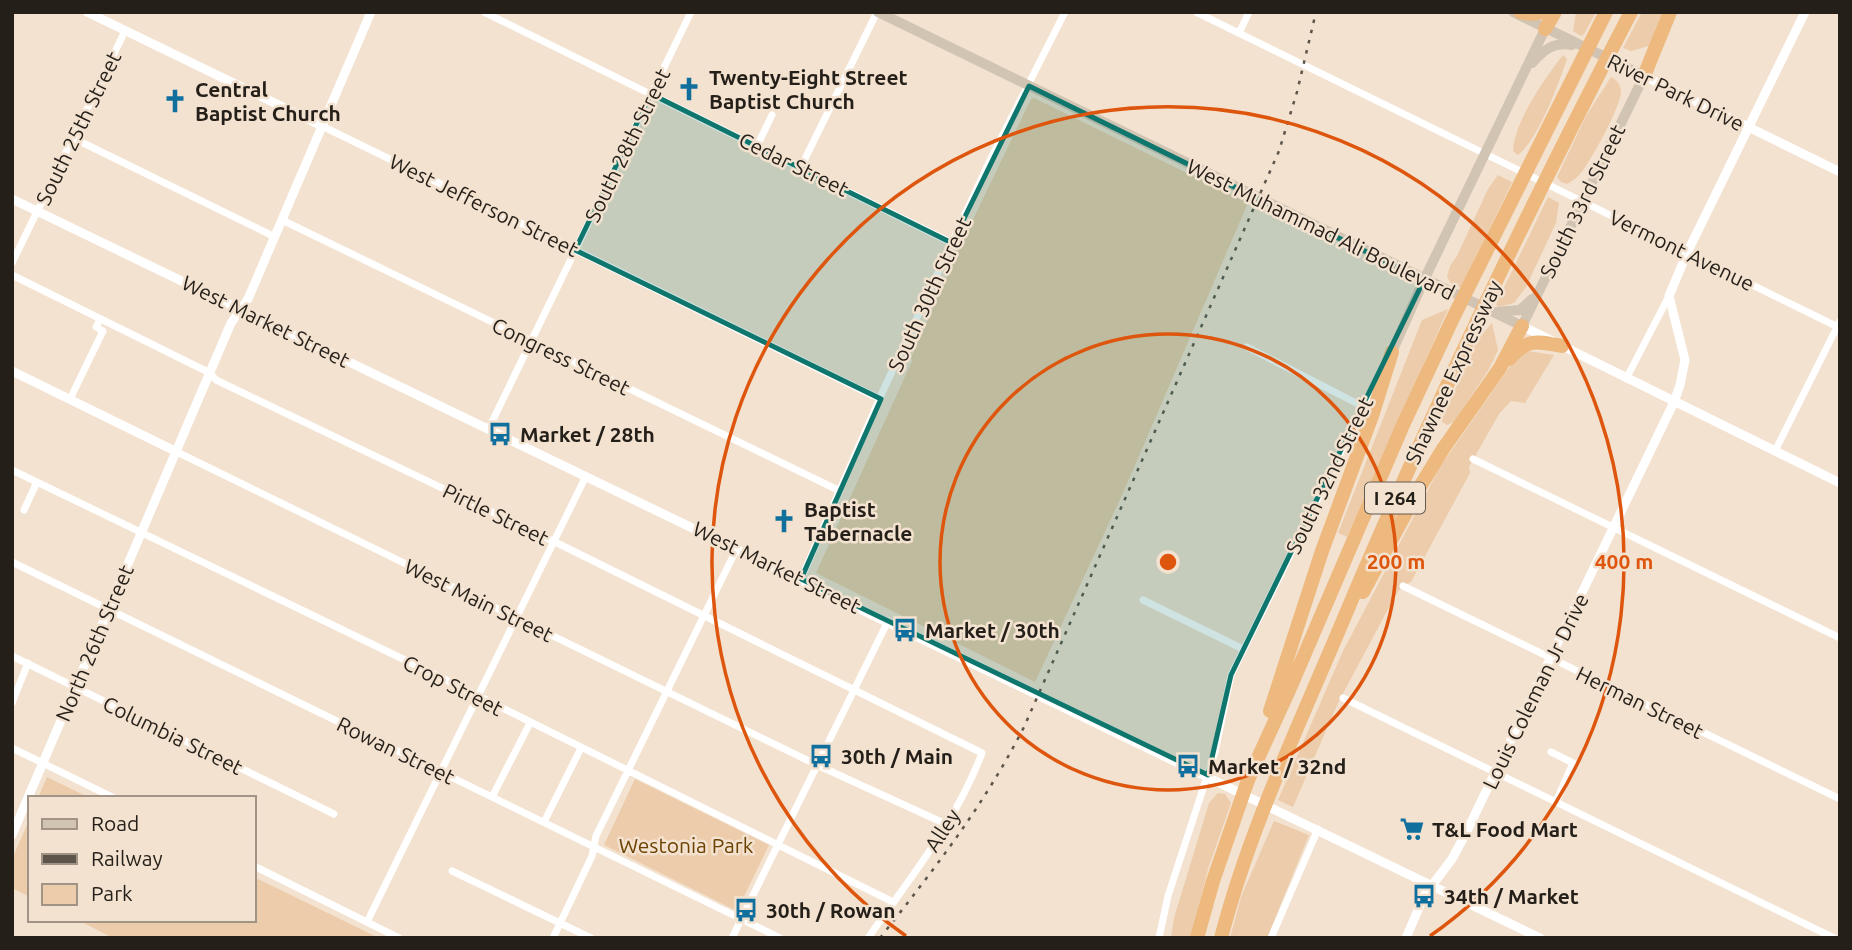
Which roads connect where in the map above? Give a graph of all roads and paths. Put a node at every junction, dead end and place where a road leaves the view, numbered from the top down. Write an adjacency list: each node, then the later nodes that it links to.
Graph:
1 (88, 12): 20 (street, West Jefferson Street)
2 (371, 12): 28 (street, North 26th Street)
3 (484, 12): 18 (street, Cedar Street)
4 (505, 12): 18 (street)
5 (691, 12): 26 (street, South 28th Street)
6 (877, 12): 25 (main road, West Muhammad Ali Boulevard); 33 (street)
7 (1065, 12): 25 (street, South 30th Street)
8 (1196, 12): 21 (street, Vermont Avenue)
9 (1250, 12): 21 (street)
10 (1513, 12): 19 (main road, River Park Drive)
11 (1520, 12): 12 (highway)
12 (1542, 12)
13 (1555, 12): 19 (highway)
14 (1606, 12): 110 (highway, Shawnee Expressway / I 264)
15 (1630, 12): 92 (highway, Shawnee Expressway / I 264)
16 (1670, 12): 24 (highway)
17 (1805, 12): 29 (street)
18 (501, 21): 26 (street, Cedar Street)
19 (1545, 29): 22 (main road, River Park Drive); 23 (main road, South 32nd Street)
20 (125, 31): 28 (street, West Jefferson Street); 30 (street, South 25th Street)
21 (1239, 33): 32 (street, Vermont Avenue)
22 (1578, 45): 23 (main road); 24 (main road, River Park Drive)
23 (1526, 70): 32 (main road, South 32nd Street)
24 (1644, 76): 29 (street, River Park Drive); 36 (main road, South 33rd Street)
25 (1029, 86): 40 (street, South 30th Street); 45 (main road, West Muhammad Ali Boulevard)
26 (651, 94): 31 (street, Cedar Street); 41 (street, South 28th Street)
27 (772, 115): 31 (street)
28 (322, 127): 38 (street, North 26th Street); 41 (street, West Jefferson Street)
29 (1748, 127): 34 (street, River Park Drive); 42 (street)
30 (73, 138): 37 (street, South 25th Street); 39 (street)
31 (757, 146): 33 (street, Cedar Street)
32 (1485, 154): 36 (street, Vermont Avenue); 45 (main road, South 32nd Street)
33 (801, 167): 40 (street, Cedar Street)
34 (1840, 172)
35 (12, 199): 37 (street, West Market Street)
36 (1582, 201): 42 (street, Vermont Avenue); 46 (main road, South 33rd Street)
37 (37, 211): 43 (street, South 25th Street); 48 (street, West Market Street)
38 (282, 220): 39 (street, North 26th Street); 53 (street, Congress Street)
39 (275, 237): 48 (street, North 26th Street)
40 (952, 243): 62 (street, South 30th Street)
41 (575, 250): 53 (street, South 28th Street); 62 (street, West Jefferson Street)
42 (1687, 253): 47 (street); 51 (street, Vermont Avenue)
43 (12, 262)
44 (12, 275): 50 (street, Pirtle Street)
45 (1424, 280): 49 (main road, West Muhammad Ali Boulevard); 56 (main road, South 32nd Street)
46 (1536, 295): 49 (main road); 52 (main road, South 33rd Street)
47 (1669, 296): 60 (street); 63 (street, Louis Coleman Jr Drive)
48 (241, 309): 59 (street, North 26th Street); 65 (street, West Market Street)
49 (1490, 312): 52 (main road, West Muhammad Ali Boulevard)
50 (100, 318): 59 (street, Pirtle Street); 61 (street)
51 (1839, 325): 66 (street)
52 (1522, 326): 54 (street, West Muhammad Ali Boulevard); 57 (highway)
53 (531, 342): 65 (street, South 28th Street); 73 (street, Congress Street)
54 (1562, 346): 57 (highway); 60 (street, West Muhammad Ali Boulevard)
55 (1247, 348): 64 (street)
56 (1392, 352): 64 (street, South 32nd Street); 110 (highway)
57 (1500, 368): 92 (highway)
58 (12, 371): 61 (street, West Main Street)
59 (209, 373): 67 (street, North 26th Street); 77 (street, Pirtle Street)
60 (1626, 379): 63 (street, West Muhammad Ali Boulevard)
61 (70, 399): 67 (street, West Main Street)
62 (880, 399): 73 (street, South 30th Street)
63 (1674, 402): 66 (street, West Muhammad Ali Boulevard); 75 (street, Louis Coleman Jr Drive)
64 (1362, 406): 88 (street, South 32nd Street)
65 (489, 428): 70 (street, West Market Street)
66 (1775, 451): 72 (street, West Muhammad Ali Boulevard)
67 (177, 452): 76 (street, North 26th Street); 85 (street, West Main Street)
68 (1473, 459): 75 (street)
69 (12, 470): 71 (street, Crop Street)
70 (586, 476): 77 (street); 78 (street, West Market Street)
71 (37, 482): 74 (street); 76 (street, Crop Street)
72 (1840, 483)
73 (840, 491): 80 (street, South 30th Street)
74 (24, 510)
75 (1614, 527): 87 (street); 90 (street, Louis Coleman Jr Drive)
76 (142, 533): 83 (street, North 26th Street); 96 (street, Crop Street)
77 (555, 542): 84 (street, Pirtle Street); 85 (street)
78 (737, 548): 80 (street, West Market Street); 84 (street)
79 (12, 562): 83 (street, Rowan Street)
80 (801, 579): 86 (street, West Market Street)
81 (1402, 586): 90 (street, Herman Street)
82 (1143, 600): 88 (street)
83 (109, 610): 93 (street, North 26th Street); 107 (street, Rowan Street)
84 (704, 616): 94 (street, Pirtle Street); 95 (street)
85 (517, 618): 95 (street, West Main Street); 96 (street)
86 (888, 621): 94 (street); 109 (street, West Market Street)
87 (1840, 638)
88 (1243, 649): 109 (street, South 32nd Street)
89 (12, 656): 91 (street, Columbia Street)
90 (1551, 658): 108 (street, Louis Coleman Jr Drive); 115 (street, Herman Street)
91 (28, 663): 93 (street, Columbia Street); 98 (street)
92 (1320, 674): 139 (highway, Shawnee Expressway / I 264)
93 (76, 687): 104 (street, North 26th Street); 117 (street, Columbia Street)
94 (854, 690): 103 (street, Pirtle Street); 105 (street)
95 (667, 691): 105 (street, West Main Street); 106 (street)
96 (478, 697): 99 (street, Crop Street); 107 (street)
97 (1343, 698): 108 (street)
98 (12, 703)
99 (530, 723): 101 (street, Crop Street); 114 (street)
100 (12, 748): 104 (street)
101 (581, 748): 106 (street, Crop Street); 118 (street)
102 (1551, 752): 116 (street)
103 (982, 753): 119 (street, Alley)
104 (43, 763): 111 (street, North 26th Street); 112 (street)
105 (817, 765): 119 (street, West Main Street); 122 (street)
106 (628, 771): 122 (street, Crop Street); 123 (street)
107 (441, 772): 114 (street, Rowan Street); 129 (street)
108 (1495, 772): 116 (street); 126 (street, Louis Coleman Jr Drive)
109 (1208, 775): 120 (street, West Market Street); 137 (street, South 32nd Street)
110 (1248, 780): 138 (highway, Shawnee Expressway / I 264)
111 (29, 796)
112 (110, 796)
113 (28, 797): 121 (street, North 26th Street)
114 (492, 797): 118 (street, Rowan Street)
115 (1840, 799)
116 (1556, 802): 143 (street)
117 (334, 814)
118 (544, 822): 123 (street, Rowan Street)
119 (948, 825): 127 (street, Alley)
120 (1318, 829): 126 (street, West Market Street); 140 (street)
121 (12, 834)
122 (778, 845): 127 (street, Crop Street); 128 (street)
123 (594, 846): 128 (street, Rowan Street); 130 (street)
124 (256, 867): 129 (street)
125 (452, 871): 130 (street)
126 (1432, 885): 141 (street, Louis Coleman Jr Drive); 142 (street, West Market Street)
127 (893, 902): 136 (street, Alley)
128 (741, 919): 134 (street); 135 (street, Rowan Street)
129 (367, 922): 131 (street)
130 (561, 923): 132 (street); 133 (street)
131 (399, 938)
132 (553, 938)
133 (591, 938)
134 (732, 938)
135 (780, 938)
136 (867, 938)
137 (1159, 938)
138 (1197, 938)
139 (1221, 938)
140 (1271, 938)
141 (1406, 938)
142 (1540, 938)
143 (1834, 938)

